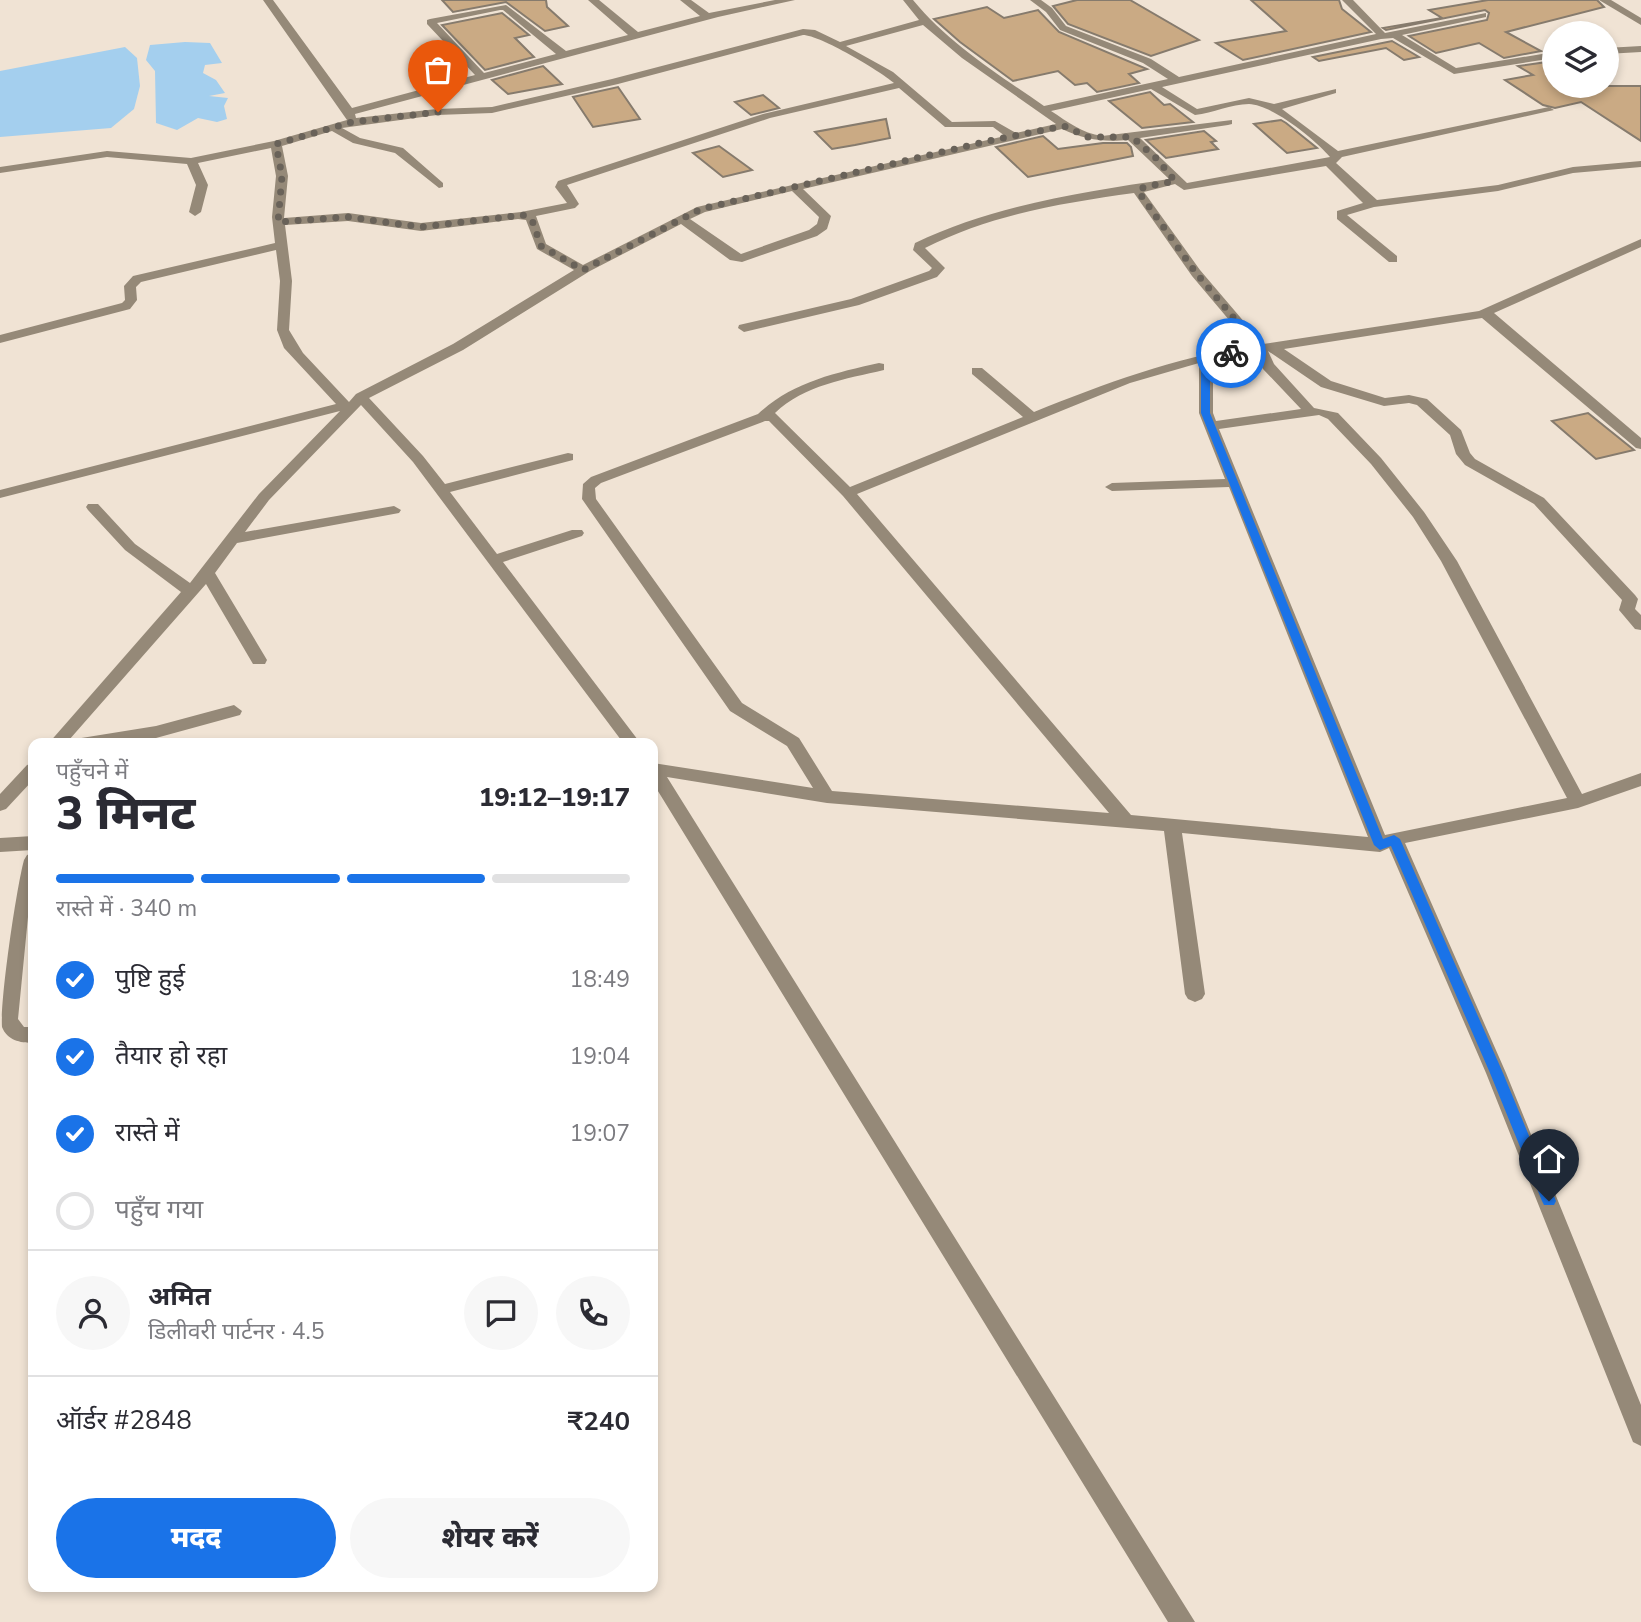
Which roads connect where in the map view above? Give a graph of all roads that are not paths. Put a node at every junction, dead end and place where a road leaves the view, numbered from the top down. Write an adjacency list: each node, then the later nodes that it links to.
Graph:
1 (268, 0): 29 (street)
2 (593, 0): 14 (street)
3 (685, 0): 10 (street)
4 (790, 0): 10 (street)
5 (908, 0): 11 (street)
6 (1035, 0): 22 (street)
7 (1347, 0): 15 (street)
8 (1604, 0): 12 (street)
9 (1483, 15): 13 (street)
10 (707, 16): 14 (street)
11 (925, 22): 16 (street); 27 (street)
12 (1641, 22)
13 (1394, 34): 15 (street); 20 (street)
14 (635, 35): 19 (street)
15 (1381, 36): 22 (street)
16 (837, 45): 23 (street); 29 (street)
17 (1641, 49): 18 (street)
18 (1619, 50)
19 (563, 54): 21 (street); 21 (street)
20 (1542, 57)
21 (481, 76): 29 (street)
22 (1180, 80): 24 (street)
23 (901, 85): 33 (street); 46 (street)
24 (1154, 86): 26 (street); 27 (street)
25 (1332, 91): 26 (street)
26 (1273, 108): 36 (street)
27 (1044, 109): 31 (street)
28 (1549, 110): 36 (street)
29 (351, 117): 32 (street)
30 (1228, 122): 34 (street)
31 (1064, 126): 33 (street); 34 (street)
32 (334, 128): 35 (street); 41 (street)
33 (1013, 136): 42 (street)
34 (1132, 137): 40 (street)
35 (276, 144): 37 (street); 48 (street)
36 (1333, 159): 40 (street); 44 (street)
37 (191, 161): 39 (street); 45 (street)
38 (1641, 164): 44 (street)
39 (0, 170)
40 (1175, 181): 43 (street)
41 (439, 185)
42 (794, 187): 47 (street); 47 (street)
43 (1138, 189): 54 (street); 56 (street)
44 (1373, 204): 51 (street)
45 (195, 212)
46 (523, 215): 48 (street); 52 (street)
47 (682, 219): 52 (street)
48 (278, 222): 50 (street)
49 (1641, 243): 53 (street)
50 (282, 245): 55 (street); 61 (street)
51 (1393, 259)
52 (583, 270): 60 (street)
53 (1482, 314): 56 (street); 66 (street)
54 (744, 328)
55 (0, 339)
56 (1267, 348): 57 (street); 62 (street); 80 (street)
57 (1206, 357): 64 (street); 65 (street)
58 (879, 367): 63 (street)
59 (976, 371): 64 (street)
60 (361, 397): 61 (street); 70 (street)
61 (346, 407): 72 (street); 76 (street)
62 (1311, 412): 65 (street); 91 (street)
63 (763, 416): 71 (street); 90 (street)
64 (1033, 418): 71 (street)
65 (1211, 426): 68 (street)
66 (1641, 445)
67 (568, 457): 70 (street)
68 (1233, 482): 69 (street); 95 (street)
69 (1112, 486)
70 (440, 490): 77 (street)
71 (848, 493): 93 (street)
72 (0, 494)
73 (93, 507): 79 (street)
74 (394, 510): 76 (street)
75 (577, 533): 77 (street)
76 (234, 539): 78 (street)
77 (493, 560): 85 (street)
78 (207, 573): 79 (street); 81 (street)
79 (190, 591): 83 (street)
80 (1641, 625)
81 (258, 660)
82 (234, 711): 84 (street)
83 (61, 738)
84 (116, 738)
85 (628, 738)
86 (658, 770): 90 (street)
87 (28, 774): 92 (street)
88 (658, 777): 102 (street)
89 (1641, 779): 91 (street)
90 (827, 797): 93 (street)
91 (1578, 802): 95 (street)
92 (0, 805)
93 (1126, 821): 94 (street)
94 (1172, 825): 95 (street); 99 (street)
95 (1387, 842): 101 (street)
96 (28, 843): 97 (street)
97 (0, 845)
98 (28, 880): 100 (street)
99 (1195, 993)
100 (28, 1034)
101 (1641, 1434)
102 (1182, 1622)

